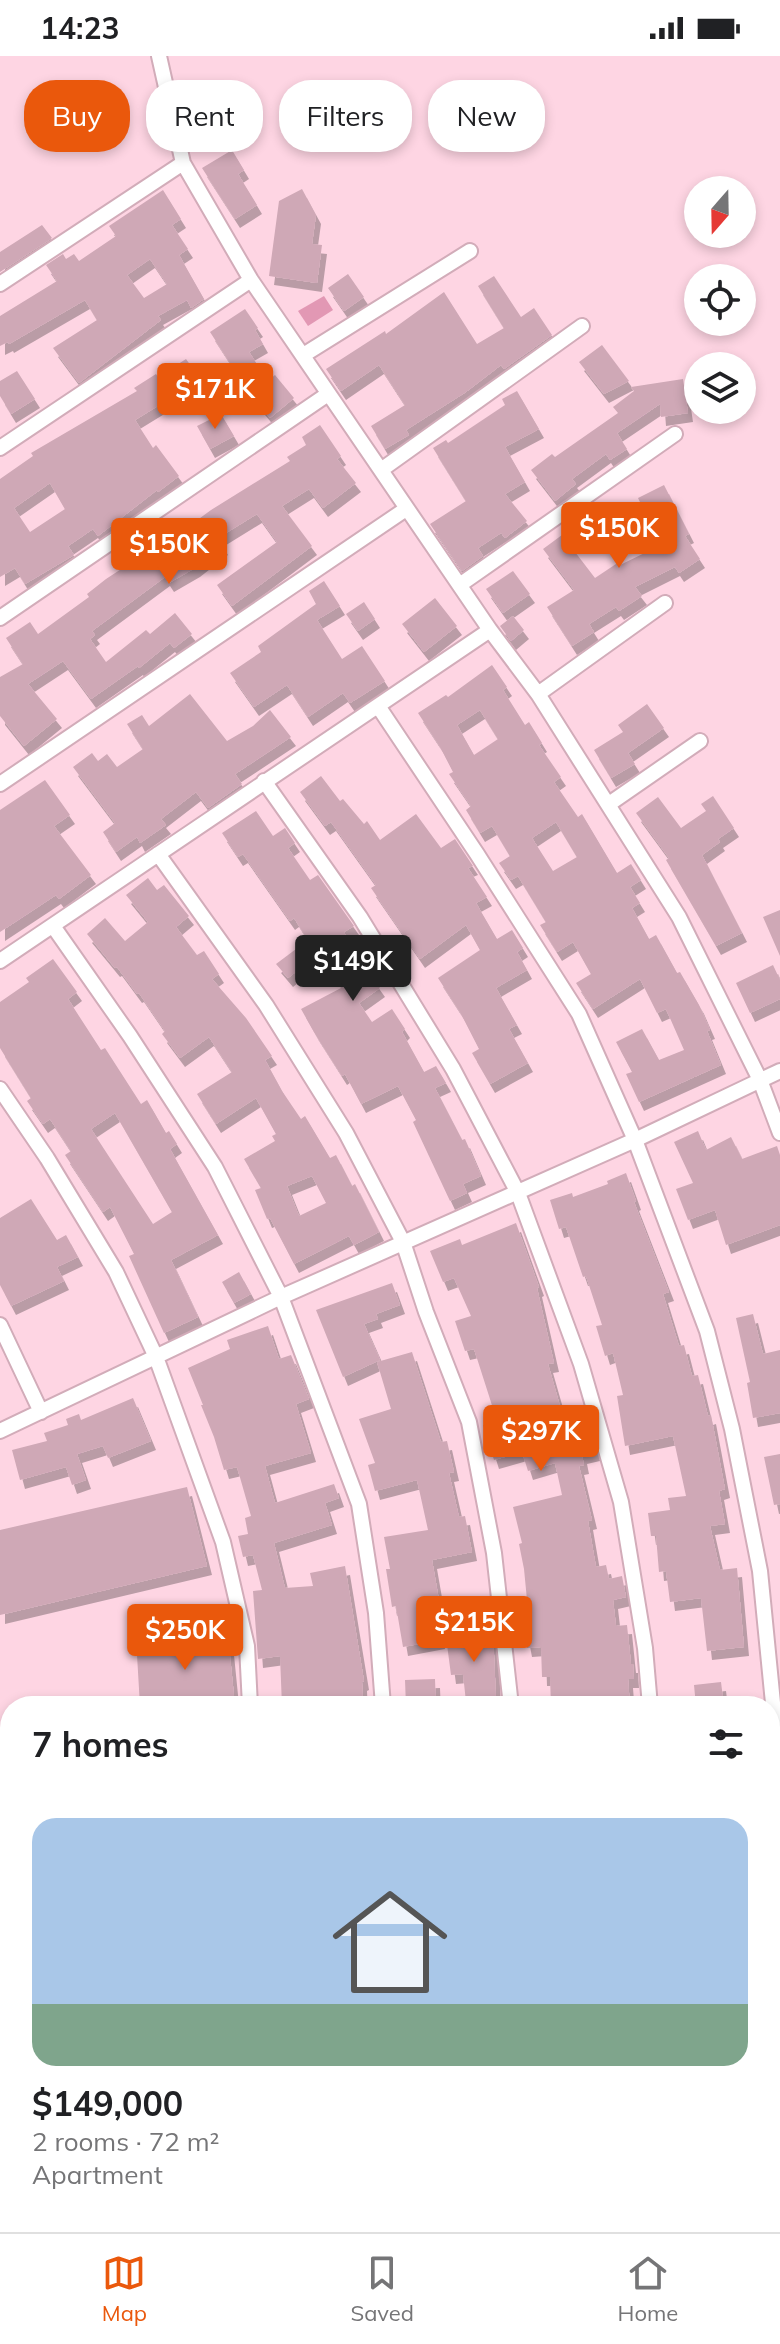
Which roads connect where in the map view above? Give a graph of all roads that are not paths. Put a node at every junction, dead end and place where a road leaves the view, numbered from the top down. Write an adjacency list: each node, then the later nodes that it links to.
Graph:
1 (159, 56): 2 (street)
2 (183, 163): 4 (street); 5 (street)
3 (470, 251): 7 (street)
4 (251, 280): 7 (street); 10 (street)
5 (0, 284)
6 (582, 326): 11 (street)
7 (305, 354): 8 (street)
8 (328, 394): 11 (street); 15 (street)
9 (675, 434): 13 (street)
10 (0, 448)
11 (381, 470): 12 (street)
12 (406, 509): 13 (street); 21 (street)
13 (461, 584): 16 (street)
14 (665, 603): 17 (street)
15 (0, 618)
16 (490, 630): 17 (street); 18 (street)
17 (538, 694): 22 (street)
18 (378, 706): 20 (street); 30 (street)
19 (700, 741): 22 (street)
20 (264, 781): 23 (street); 31 (street)
21 (0, 784)
22 (609, 804): 27 (street)
23 (158, 854): 24 (street); 32 (street)
24 (53, 926): 25 (street); 33 (street)
25 (0, 961)
26 (780, 1071): 27 (street)
27 (760, 1080): 29 (street); 30 (street)
28 (0, 1089): 35 (street)
29 (780, 1133)
30 (635, 1140): 31 (street); 42 (street)
31 (518, 1193): 32 (street); 41 (street)
32 (403, 1242): 33 (street); 40 (street)
33 (281, 1297): 35 (street); 39 (street)
34 (0, 1325): 36 (street)
35 (156, 1357): 36 (street); 38 (street)
36 (41, 1412): 37 (street)
37 (0, 1431)
38 (250, 1696)
39 (382, 1696)
40 (510, 1696)
41 (649, 1696)
42 (771, 1696)

